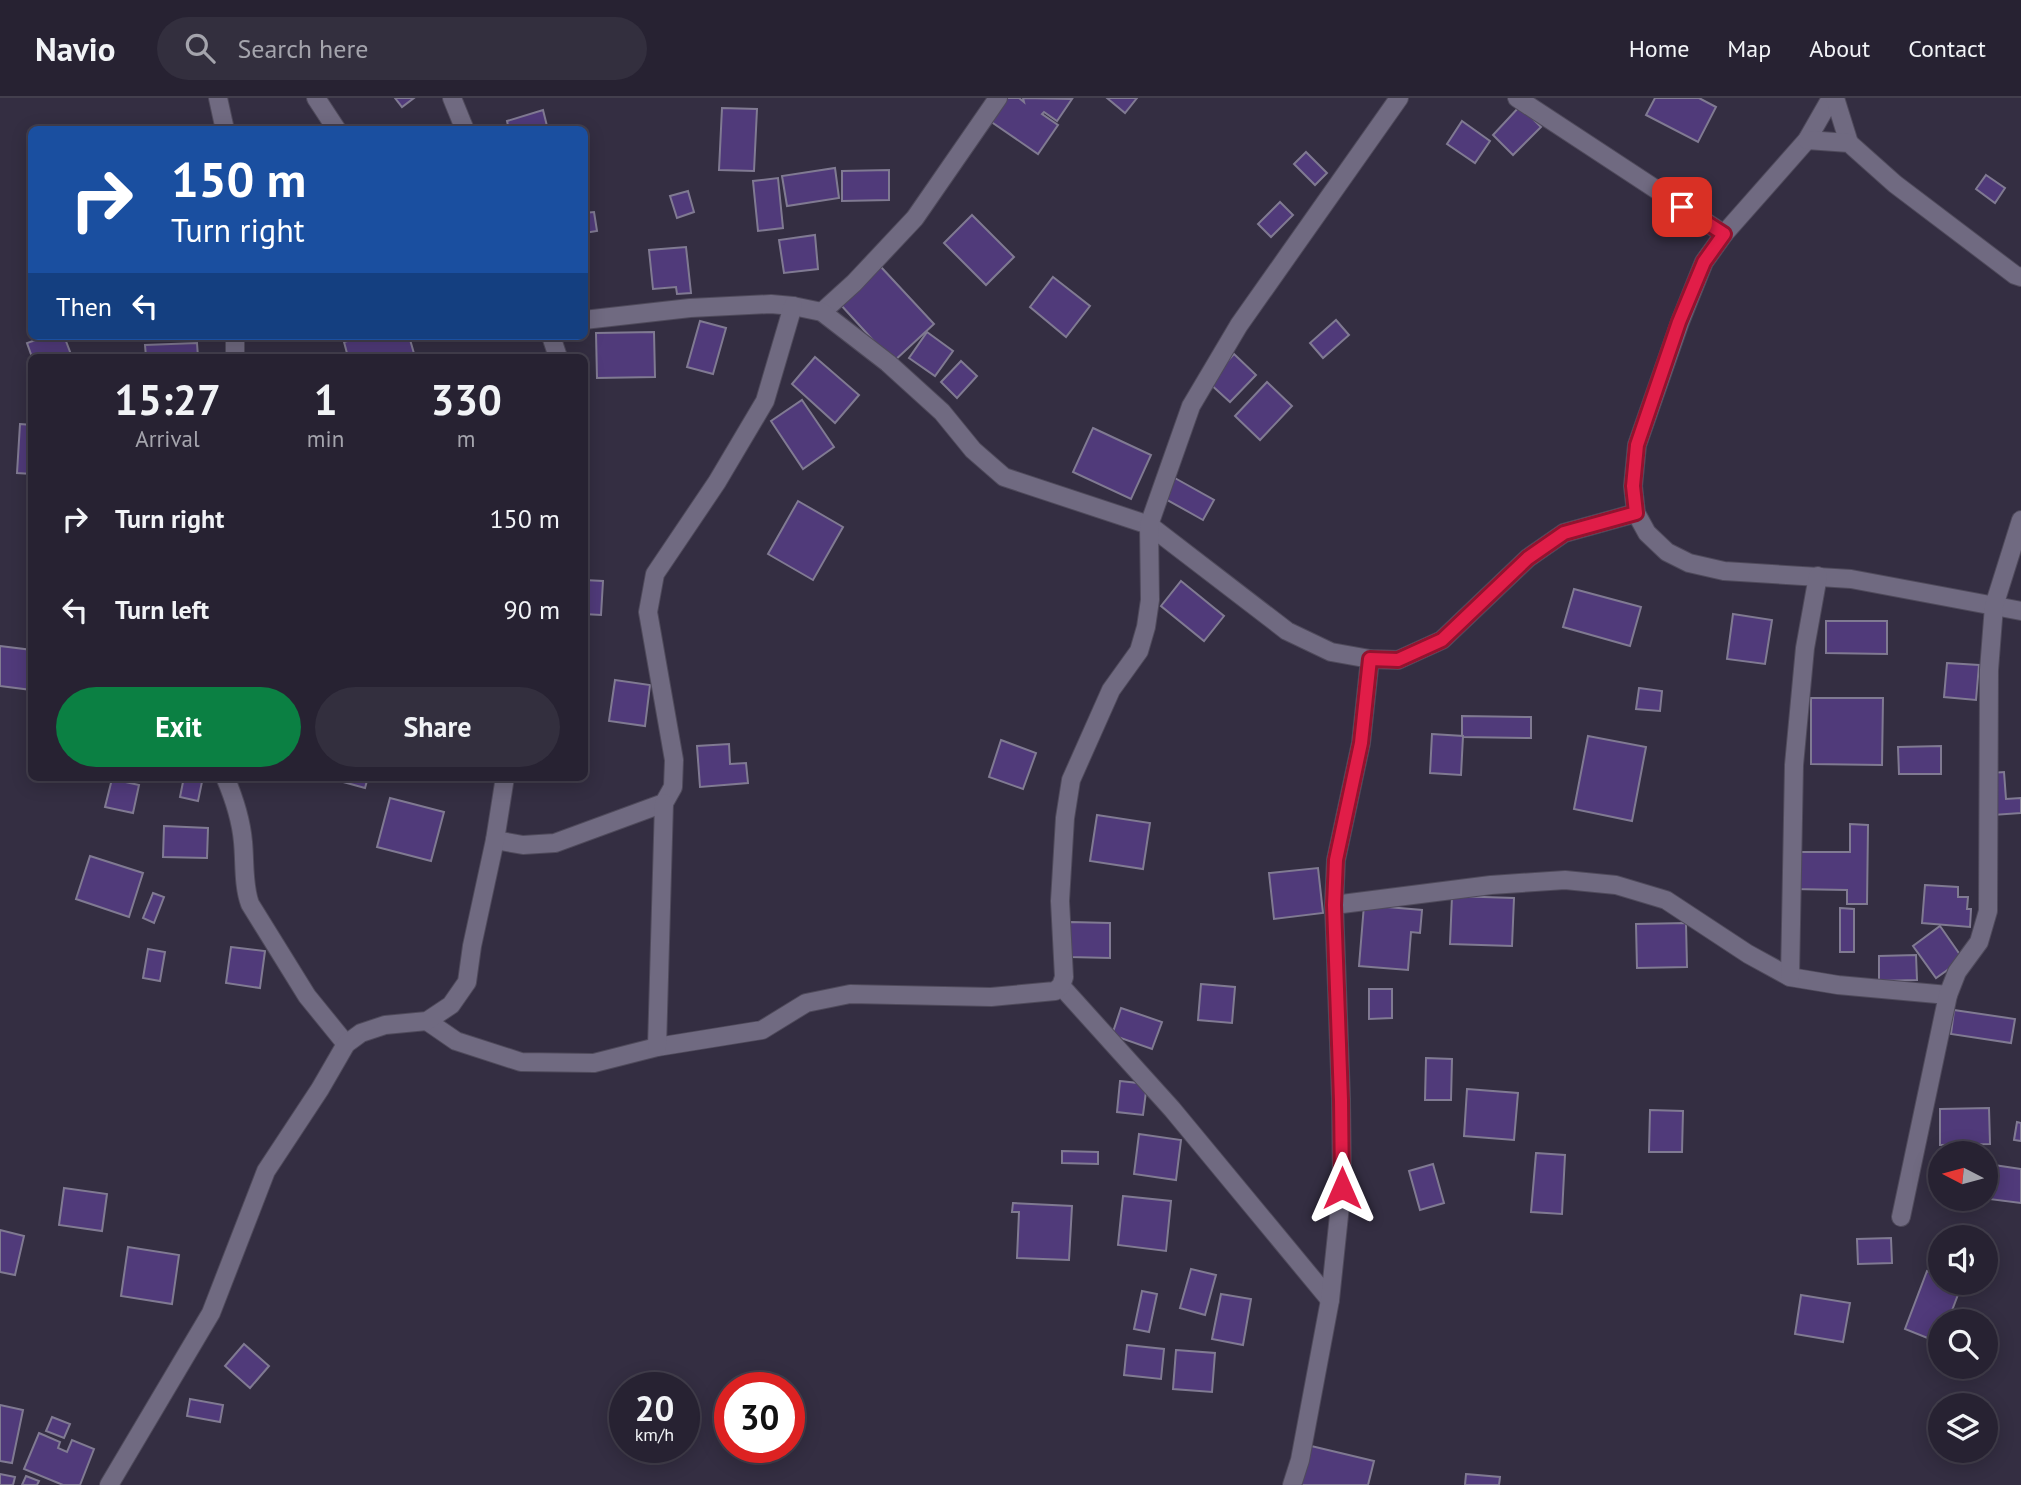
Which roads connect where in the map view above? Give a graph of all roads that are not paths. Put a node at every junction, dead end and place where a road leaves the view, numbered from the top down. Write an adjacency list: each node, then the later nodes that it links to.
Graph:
1 (218, 98): 8 (street)
2 (316, 98): 9 (street)
3 (452, 98): 10 (street)
4 (998, 98): 16 (street)
5 (1399, 98): 20 (street)
6 (1517, 98): 13 (street)
7 (1833, 98): 11 (street); 12 (street)
8 (224, 126)
9 (334, 126)
10 (463, 126)
11 (1807, 140): 12 (street); 13 (street)
12 (1849, 143): 14 (street)
13 (1724, 234): 18 (street)
14 (2019, 280)
15 (793, 306): 16 (street); 17 (street); 27 (street)
16 (822, 313): 20 (street)
17 (588, 320)
18 (1636, 513): 21 (street); 24 (street)
19 (2021, 520): 22 (street)
20 (1149, 525): 24 (street); 31 (street)
21 (1818, 576): 22 (street); 30 (street)
22 (1994, 606): 23 (street); 32 (street)
23 (2021, 611)
24 (1370, 659): 29 (street)
25 (227, 781): 34 (street)
26 (504, 781): 28 (street)
27 (664, 803): 28 (street); 35 (street)
28 (495, 840): 33 (street)
29 (1334, 905): 30 (street); 37 (street)
30 (1790, 977): 32 (street)
31 (1061, 986): 35 (street); 37 (street)
32 (1948, 995): 36 (street)
33 (427, 1021): 34 (street); 35 (street)
34 (346, 1044): 38 (street)
35 (657, 1048)
36 (1901, 1217)
37 (1330, 1300): 39 (street)
38 (109, 1485)
39 (1292, 1485)

